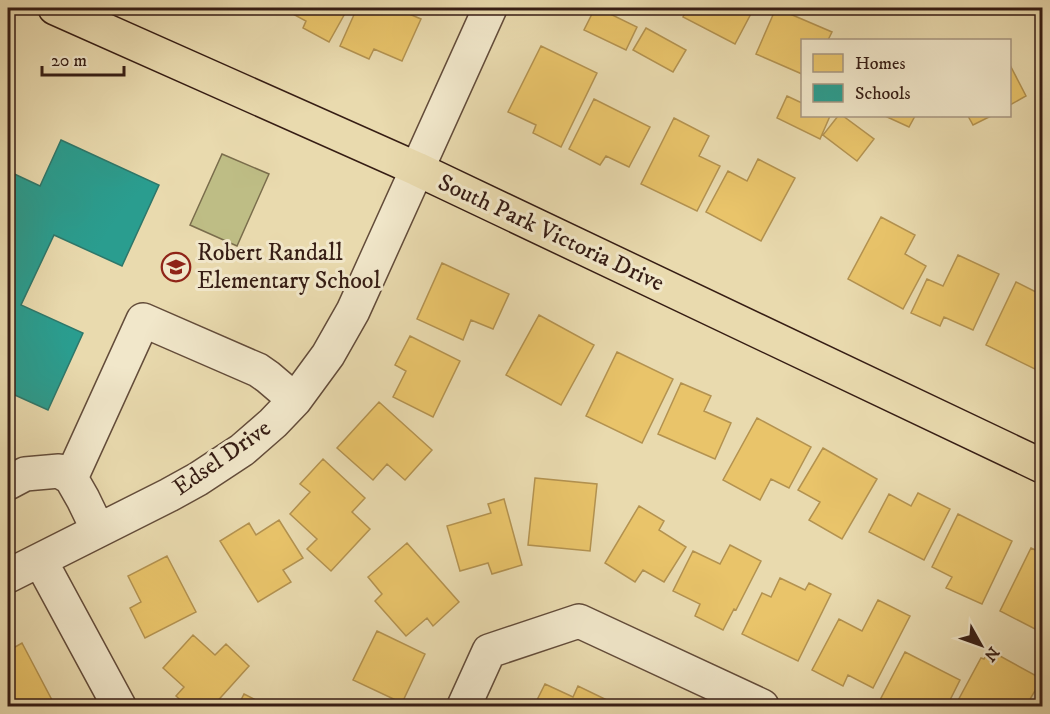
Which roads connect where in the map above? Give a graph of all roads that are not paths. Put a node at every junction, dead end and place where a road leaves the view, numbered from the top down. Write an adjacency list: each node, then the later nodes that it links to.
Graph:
1 (56, 8): 3 (main road, South Park Victoria Drive)
2 (490, 8): 3 (street, Edsel Drive)
3 (417, 169): 4 (street, Edsel Drive); 5 (main road, South Park Victoria Drive)
4 (295, 400): 6 (street); 8 (street, Edsel Drive)
5 (1042, 466)
6 (71, 478): 7 (street); 8 (street)
7 (8, 483)
8 (98, 530): 9 (street, Edsel Drive)
9 (40, 560): 10 (street, Edsel Drive); 11 (street)
10 (8, 576)
11 (119, 706)
12 (464, 706): 13 (street)
13 (762, 706)

